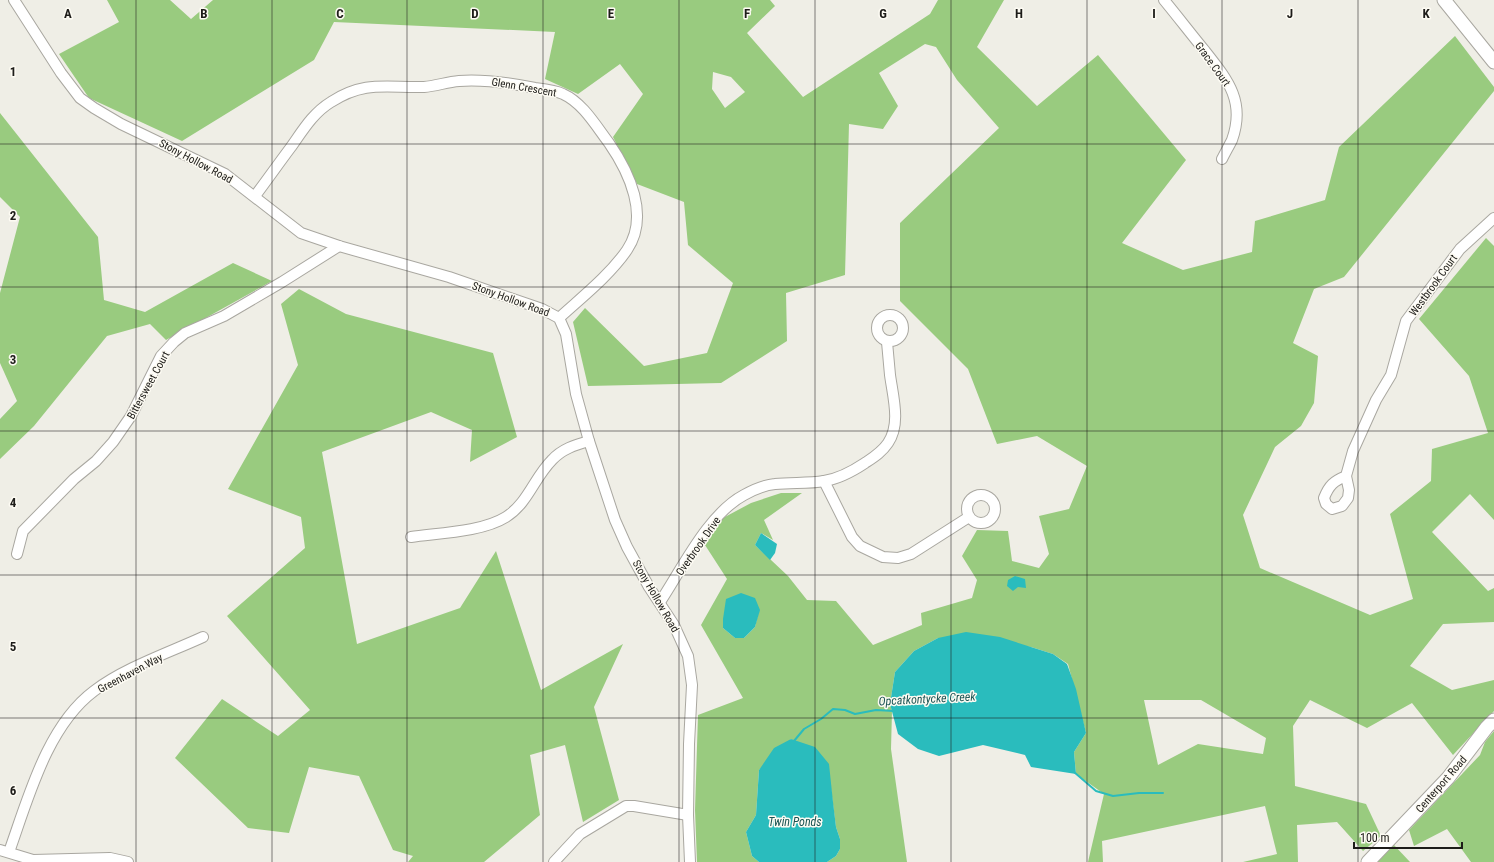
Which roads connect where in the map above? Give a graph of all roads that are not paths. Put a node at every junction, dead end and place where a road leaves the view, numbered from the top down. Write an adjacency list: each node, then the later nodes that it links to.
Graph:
1 (14, 0): 6 (street, Stony Hollow Road)
2 (1164, 0): 5 (street, Grace Court)
3 (1444, 0): 4 (main road)
4 (1494, 62)
5 (1222, 159)
6 (255, 196): 8 (street, Stony Hollow Road); 9 (street, Glenn Crescent)
7 (1494, 218): 12 (street, Westbrook Court)
8 (339, 246): 9 (street, Stony Hollow Road); 16 (street, Bittersweet Court)
9 (559, 318): 11 (street, Stony Hollow Road)
10 (887, 342): 13 (street, Overbrook Drive)
11 (589, 441): 15 (street); 17 (street, Stony Hollow Road)
12 (1346, 476)
13 (824, 481): 14 (street); 17 (street, Overbrook Drive)
14 (970, 517)
15 (411, 537)
16 (17, 554)
17 (660, 602): 20 (street, Stony Hollow Road)
18 (203, 637): 21 (street, Greenhaven Way)
19 (1494, 720): 25 (main road, Centerport Road)
20 (688, 815): 23 (street); 24 (street, Stony Hollow Road)
21 (5, 851): 22 (street)
22 (128, 862)
23 (554, 862)
24 (690, 862)
25 (1368, 862)

